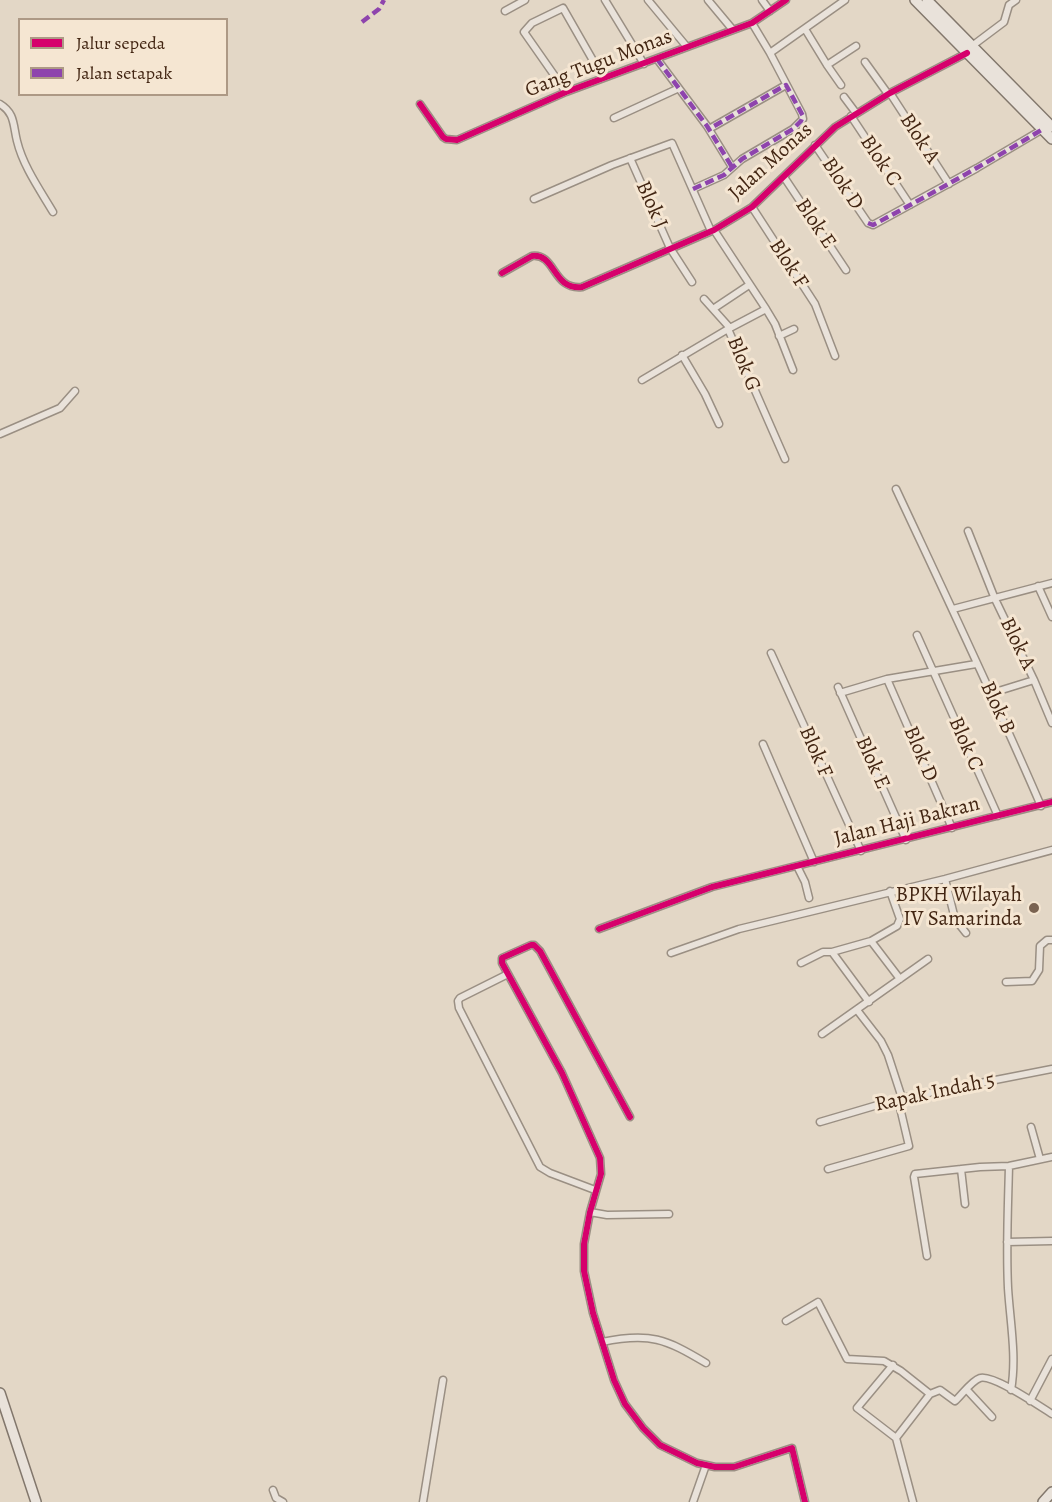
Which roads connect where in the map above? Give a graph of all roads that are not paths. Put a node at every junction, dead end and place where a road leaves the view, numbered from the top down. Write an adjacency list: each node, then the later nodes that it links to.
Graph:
1 (525, 0): 10 (street)
2 (605, 0): 21 (street)
3 (648, 0): 16 (street)
4 (708, 0): 14 (street)
5 (762, 0): 11 (street)
6 (786, 0): 11 (street, Gang Tugu Monas)
7 (845, 0): 13 (street)
8 (1016, 0): 17 (street, Jalan Monas)
9 (920, 1): 17 (main road)
10 (505, 10)
11 (770, 11): 12 (street, Gang Tugu Monas)
12 (752, 23): 14 (street, Gang Tugu Monas); 18 (street)
13 (805, 29): 18 (street); 22 (street)
14 (733, 30): 16 (street, Gang Tugu Monas)
15 (856, 46): 22 (street)
16 (687, 47): 19 (street, Gang Tugu Monas)
17 (969, 49): 28 (street, Jalan Monas); 34 (main road)
18 (770, 53): 25 (street)
19 (657, 59): 21 (street, Gang Tugu Monas); 26 (street)
20 (865, 62): 28 (street)
21 (644, 64): 23 (street, Gang Tugu Monas)
22 (827, 65): 24 (street)
23 (603, 78): 27 (street, Gang Tugu Monas); 27 (street)
24 (841, 85)
25 (786, 86): 35 (street); 39 (street)
26 (677, 89): 33 (street); 35 (street)
27 (566, 92): 31 (street, Gang Tugu Monas)
28 (889, 94): 32 (street, Jalan Monas); 41 (street, Blok A)
29 (844, 97): 32 (street, Blok C)
30 (0, 104): 46 (street)
31 (420, 104)
32 (853, 115): 37 (street, Jalan Monas); 44 (street, Blok C)
33 (614, 118)
34 (1049, 126): 36 (main road); 41 (street)
35 (709, 129): 39 (street)
36 (1052, 139)
37 (815, 145): 40 (street, Jalan Monas); 44 (street, Blok D)
38 (630, 158): 42 (street); 43 (street); 48 (street, Blok J)
39 (732, 167): 42 (street)
40 (784, 177): 45 (street, Jalan Monas); 49 (street, Blok E)
41 (949, 184): 44 (street)
42 (693, 189): 47 (street)
43 (534, 199)
44 (910, 205)
45 (752, 207): 47 (street, Jalan Monas); 60 (street, Blok F)
46 (53, 212)
47 (712, 230): 48 (street, Jalan Monas); 52 (street)
48 (670, 248): 50 (street, Jalan Monas); 51 (street, Blok J)
49 (846, 270)
50 (502, 273)
51 (692, 282)
52 (749, 285): 54 (street); 55 (street)
53 (704, 299): 56 (street)
54 (716, 307)
55 (766, 309): 56 (street, Blok G); 58 (street)
56 (729, 328): 59 (street); 66 (street, Blok G)
57 (794, 329): 58 (street)
58 (779, 336): 61 (street)
59 (682, 356): 62 (street); 64 (street)
60 (835, 356)
61 (793, 370)
62 (642, 380)
63 (75, 391): 65 (street)
64 (719, 424)
65 (0, 434)
66 (785, 459)
67 (896, 489): 72 (street, Blok B)
68 (968, 531): 71 (street, Blok A)
69 (1052, 582): 70 (street)
70 (1038, 586): 71 (street); 73 (street)
71 (995, 598): 72 (street); 79 (street, Blok A)
72 (953, 609): 76 (street, Blok B)
73 (1052, 617)
74 (917, 635): 77 (street, Blok C)
75 (771, 653): 89 (street, Blok F)
76 (976, 664): 77 (street); 80 (street, Blok B)
77 (933, 671): 78 (street); 85 (street, Blok C)
78 (887, 679): 86 (street, Blok D); 87 (street, Blok E)
79 (1034, 680): 80 (street); 81 (street, Blok A)
80 (992, 693): 84 (street, Blok B)
81 (1052, 723)
82 (762, 744): 90 (street)
83 (1052, 802): 84 (street, Jalan Haji Bakran)
84 (1041, 806): 85 (street, Jalan Haji Bakran)
85 (998, 816): 86 (street, Jalan Haji Bakran)
86 (952, 828): 87 (street, Jalan Haji Bakran)
87 (906, 840): 89 (street, Jalan Haji Bakran)
88 (1052, 850): 92 (street)
89 (861, 851): 90 (street, Jalan Haji Bakran)
90 (814, 862): 91 (street, Jalan Haji Bakran)
91 (797, 866): 94 (street); 95 (street, Jalan Haji Bakran)
92 (945, 879): 93 (street); 96 (street)
93 (890, 891): 98 (street); 100 (street)
94 (809, 898)
95 (599, 929)
96 (966, 933)
97 (1052, 940): 105 (street)
98 (871, 941): 99 (street); 104 (street)
99 (832, 952): 102 (street); 106 (street)
100 (671, 953)
101 (928, 959): 104 (street)
102 (801, 963)
103 (508, 974): 111 (street); 119 (street); 119 (street)
104 (900, 979): 106 (street)
105 (1006, 982)
106 (869, 1002): 107 (street)
107 (857, 1010): 108 (street); 110 (street)
108 (822, 1034)
109 (1052, 1069): 110 (street, Rapak Indah 5)
110 (900, 1099): 112 (street, Rapak Indah 5); 117 (street)
111 (630, 1117)
112 (820, 1122)
113 (1031, 1127): 115 (street)
114 (1052, 1157): 115 (street)
115 (1040, 1159): 116 (street)
116 (1009, 1166): 118 (street); 124 (street)
117 (828, 1169)
118 (961, 1169): 120 (street); 125 (street)
119 (596, 1190): 121 (street)
120 (965, 1204)
121 (590, 1212): 122 (street); 127 (street)
122 (669, 1214)
123 (1052, 1241): 124 (street)
124 (1007, 1242): 133 (street)
125 (927, 1256)
126 (786, 1321): 130 (street)
127 (602, 1342): 129 (street); 140 (street)
128 (1052, 1359): 136 (street)
129 (706, 1363)
130 (893, 1365): 135 (street); 139 (street)
131 (443, 1380): 145 (street)
132 (967, 1390): 133 (street); 135 (street); 138 (street)
133 (1011, 1390): 136 (street)
134 (0, 1393): 143 (main road)
135 (930, 1394): 139 (street)
136 (1030, 1401): 137 (street)
137 (1052, 1414)
138 (992, 1417)
139 (896, 1438): 148 (street)
140 (706, 1465): 146 (street); 147 (street)
141 (273, 1490): 144 (street)
142 (1052, 1492): 149 (main road)
143 (36, 1502)
144 (283, 1502)
145 (423, 1502)
146 (693, 1502)
147 (805, 1502)
148 (913, 1502)
149 (1043, 1502)

